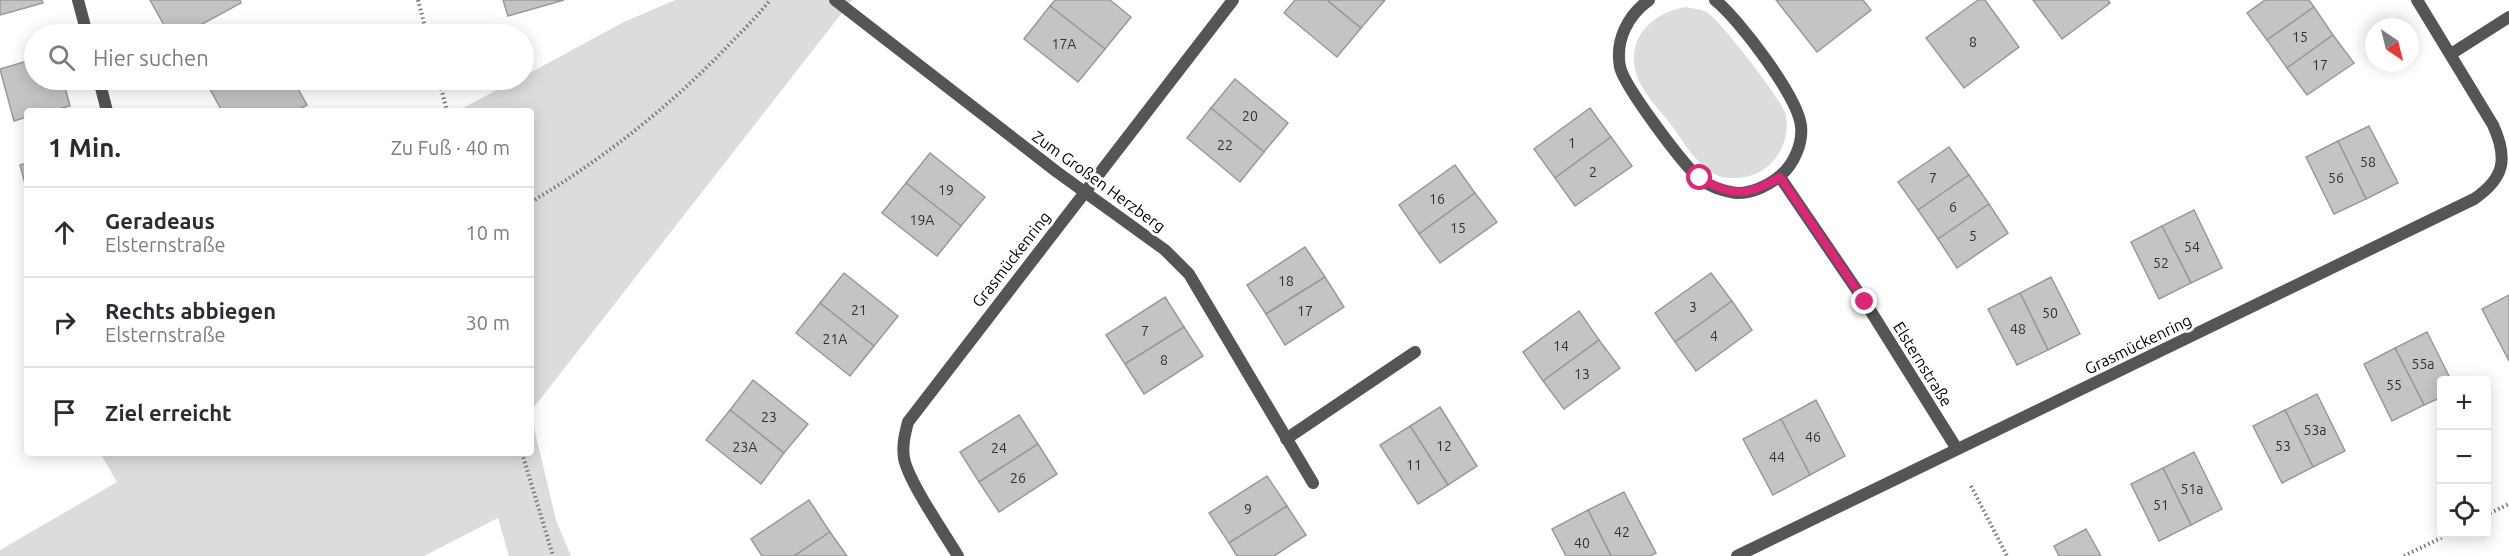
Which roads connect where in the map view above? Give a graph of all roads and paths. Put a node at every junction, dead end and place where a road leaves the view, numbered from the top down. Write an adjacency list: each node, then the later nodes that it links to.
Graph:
1 (78, 0): 10 (street)
2 (418, 0): 11 (path)
3 (770, 0): 20 (path)
4 (835, 0): 19 (street, Zum Großen Herzberg)
5 (1233, 0): 19 (street, Grasmückenring)
6 (1715, 0): 18 (street)
7 (2417, 0): 12 (street, Grasmückenring)
8 (1646, 1): 18 (street)
9 (2509, 17): 12 (street)
10 (84, 24)
11 (424, 24)
12 (2451, 54): 17 (street, Grasmückenring)
13 (102, 90): 15 (street)
14 (442, 90): 16 (path)
15 (106, 108)
16 (446, 108)
17 (2506, 161): 23 (street, Grasmückenring)
18 (1780, 177): 23 (street, Elsternstraße)
19 (1084, 192): 22 (street, Zum Großen Herzberg); 31 (street, Grasmückenring)
20 (534, 200)
21 (1415, 352): 22 (street)
22 (1286, 440): 25 (street, Zum Großen Herzberg)
23 (1958, 449): 32 (street, Grasmückenring)
24 (523, 456): 30 (path)
25 (1313, 483)
26 (1971, 486): 33 (path)
27 (2509, 504): 28 (path)
28 (2491, 513)
29 (2441, 538): 34 (path)
30 (553, 556)
31 (958, 556)
32 (1737, 556)
33 (2007, 556)
34 (2404, 556)

